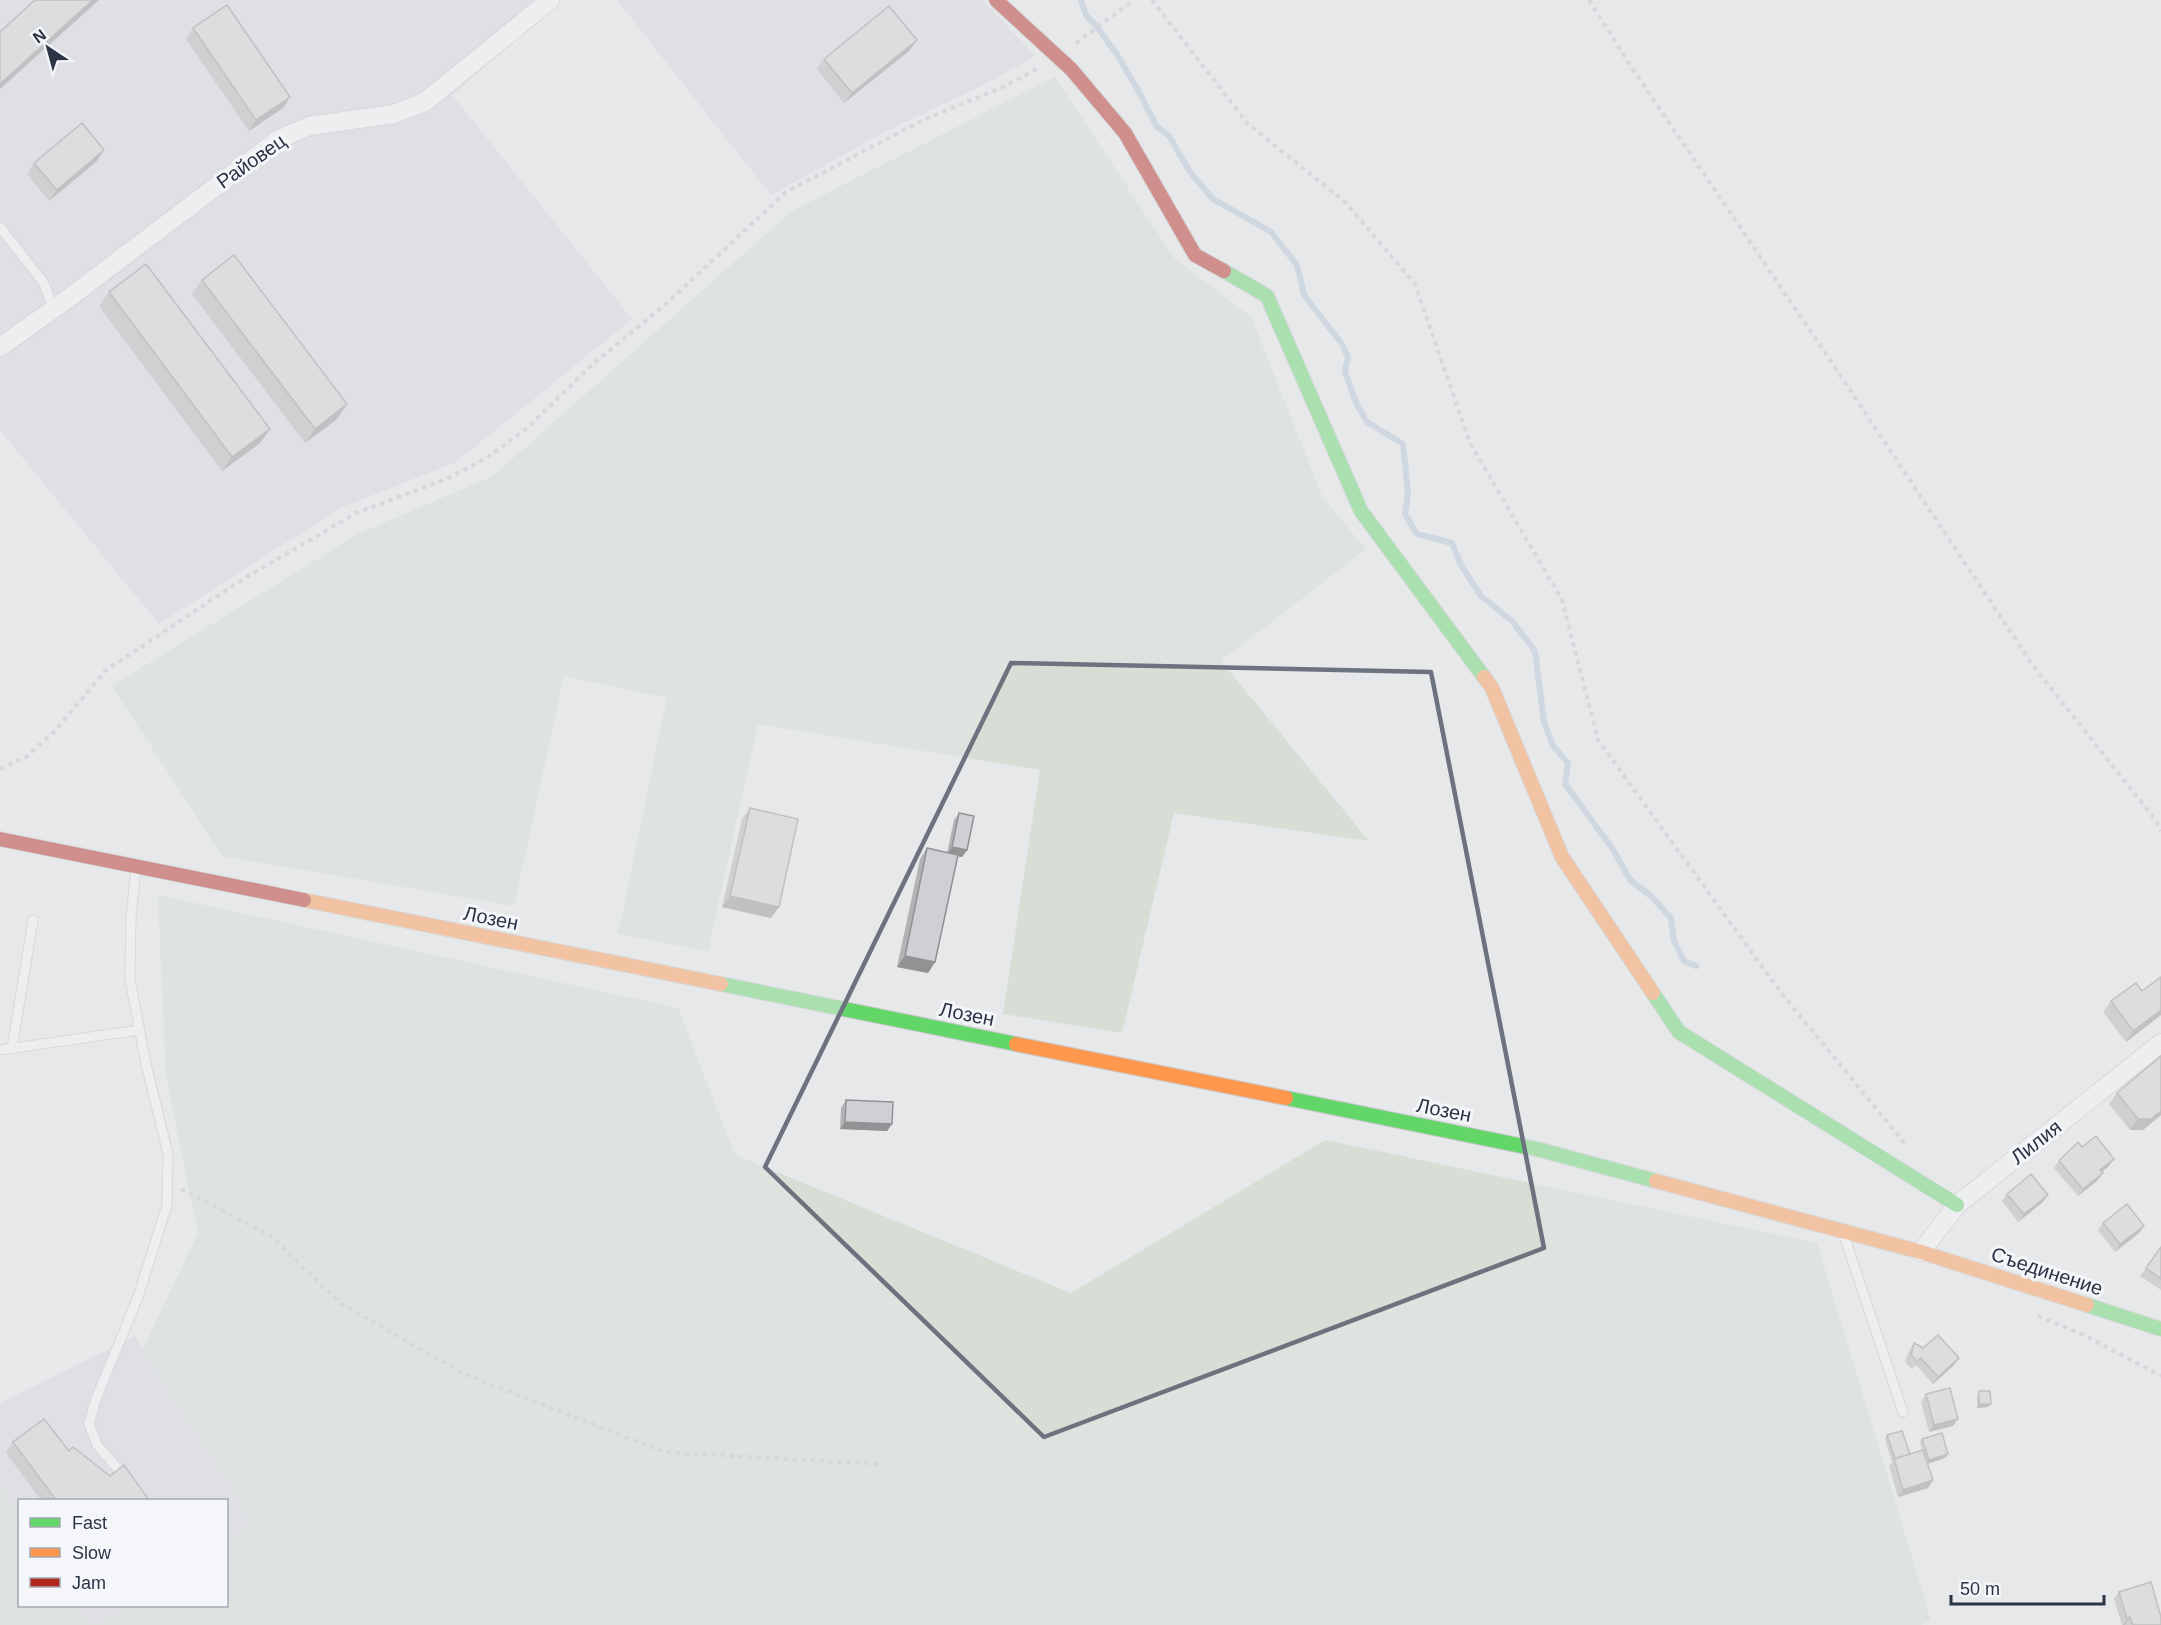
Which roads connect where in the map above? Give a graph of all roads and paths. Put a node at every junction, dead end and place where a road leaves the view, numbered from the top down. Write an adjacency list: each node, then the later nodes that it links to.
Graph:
1 (550, 0): 9 (street, Райовец)
2 (996, 0): 7 (street)
3 (1134, 0): 6 (path)
4 (1152, 0): 20 (path)
5 (1589, 0): 12 (path)
6 (1082, 39)
7 (1057, 57): 11 (path); 22 (street)
8 (0, 227): 9 (lane)
9 (54, 309): 10 (street, Райовец)
10 (0, 347)
11 (0, 769)
12 (2161, 831)
13 (0, 838): 14 (street, Лозен)
14 (136, 866): 16 (lane); 23 (street, Лозен)
15 (33, 920): 18 (lane)
16 (139, 1030): 18 (lane); 21 (lane)
17 (2161, 1043): 22 (street, Лилия)
18 (12, 1048): 19 (lane)
19 (0, 1050)
20 (1911, 1150)
21 (167, 1182): 29 (path); 30 (lane)
22 (1957, 1205): 24 (street, Лилия)
23 (1843, 1230): 24 (street, Лозен); 28 (lane)
24 (1921, 1252): 26 (street, Съединение)
25 (2028, 1312): 27 (path)
26 (2161, 1329)
27 (2161, 1376)
28 (1903, 1412)
29 (879, 1464)
30 (120, 1471)

